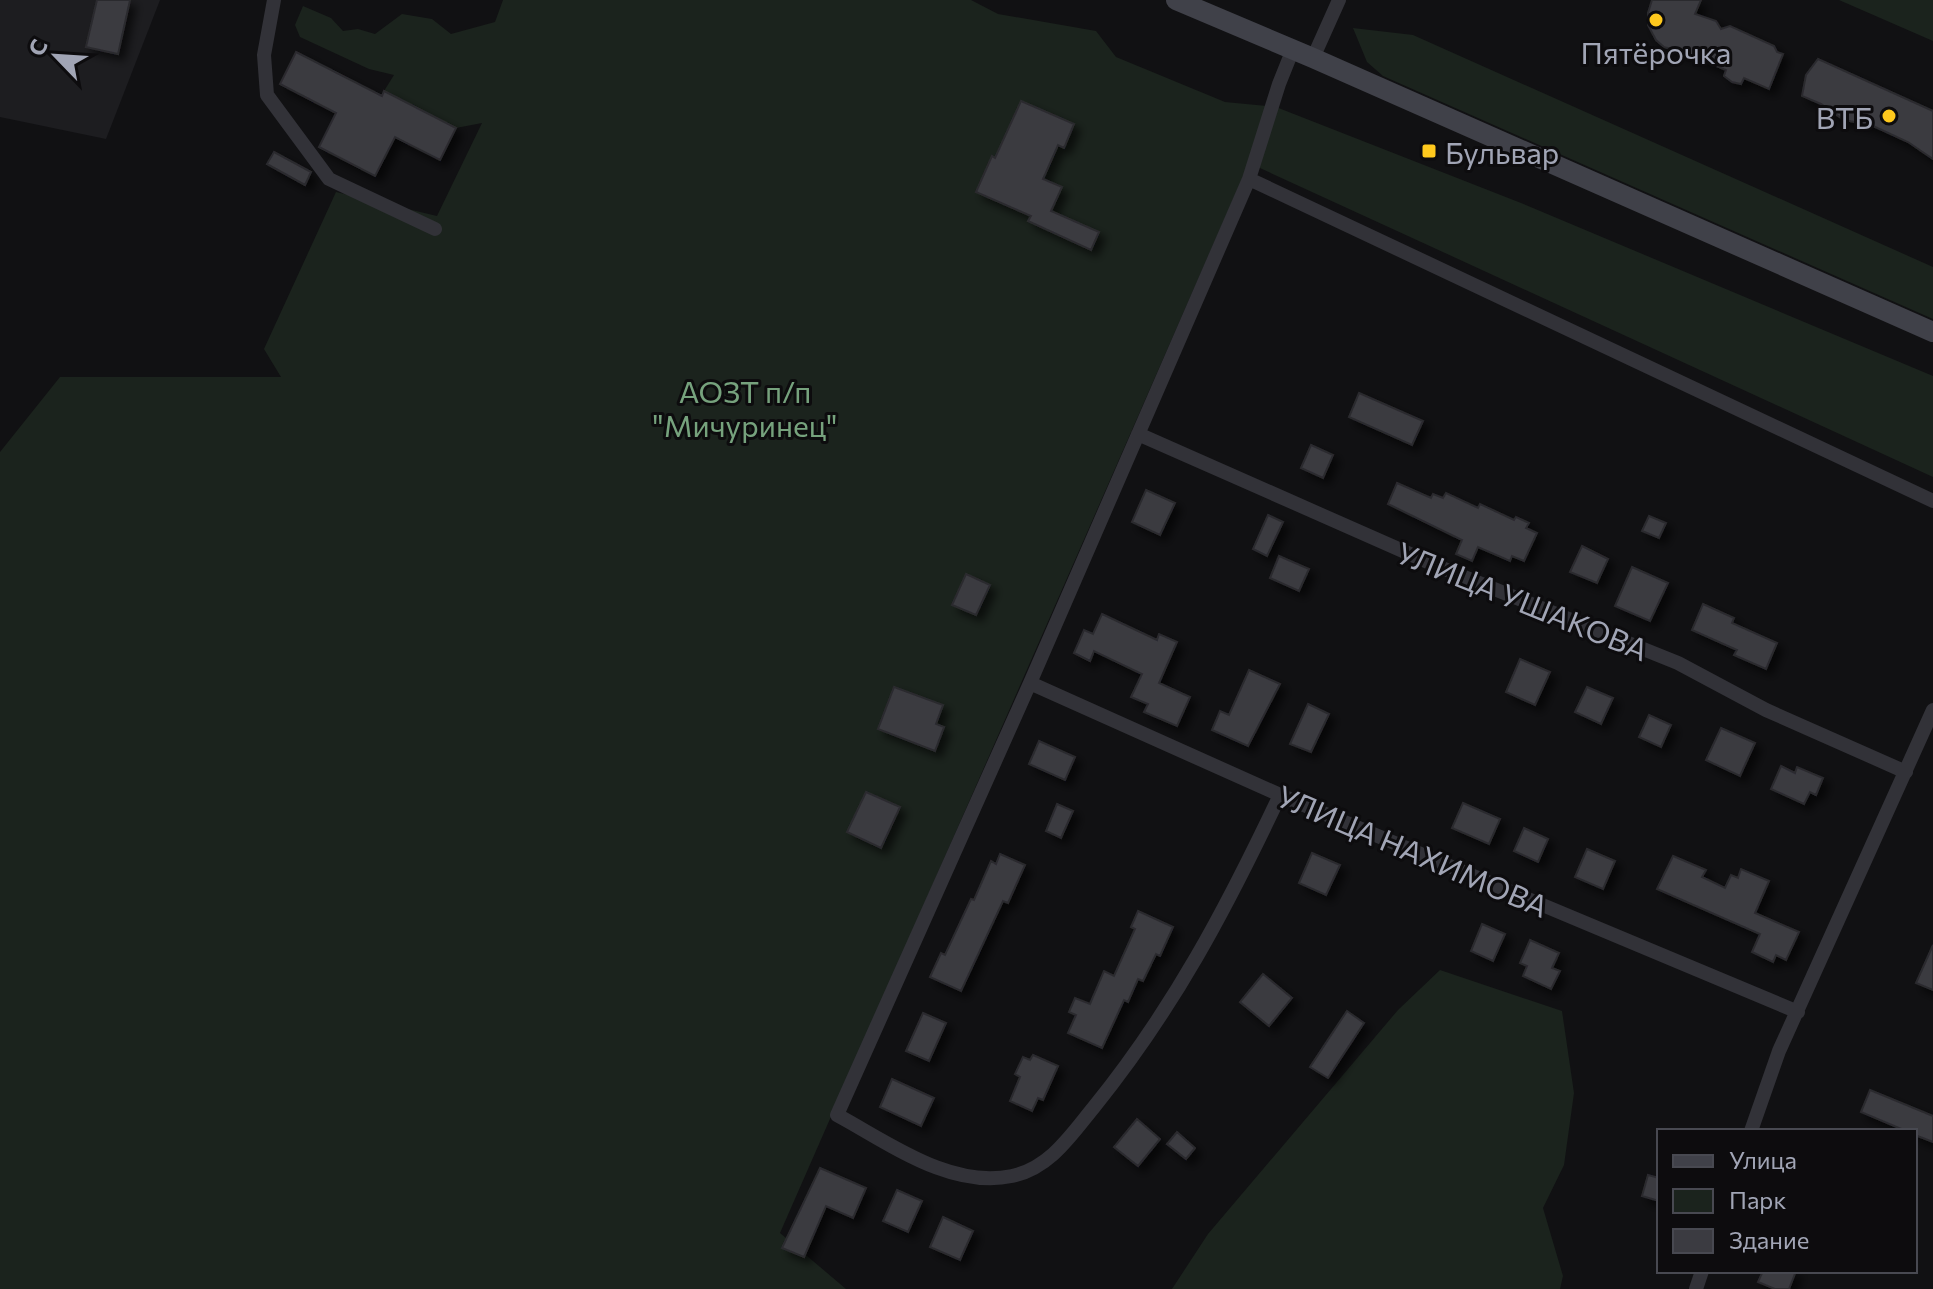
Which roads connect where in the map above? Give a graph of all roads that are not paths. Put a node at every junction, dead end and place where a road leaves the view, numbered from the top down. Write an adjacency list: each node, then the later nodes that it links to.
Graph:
1 (274, 0): 7 (street)
2 (1176, 0): 4 (main road)
3 (1339, 0): 5 (street)
4 (1293, 49): 5 (main road); 6 (street)
5 (1313, 58): 8 (main road)
6 (1249, 179): 9 (street); 10 (street)
7 (435, 229)
8 (1933, 332)
9 (1138, 434): 11 (street); 13 (street, УЛИЦА УШАКОВА)
10 (1933, 501)
11 (1030, 683): 14 (street, УЛИЦА НАХИМОВА); 14 (street)
12 (1933, 710): 13 (street)
13 (1906, 772): 15 (street)
14 (1280, 795): 15 (street, УЛИЦА НАХИМОВА)
15 (1798, 1012): 16 (street)
16 (1752, 1129)

